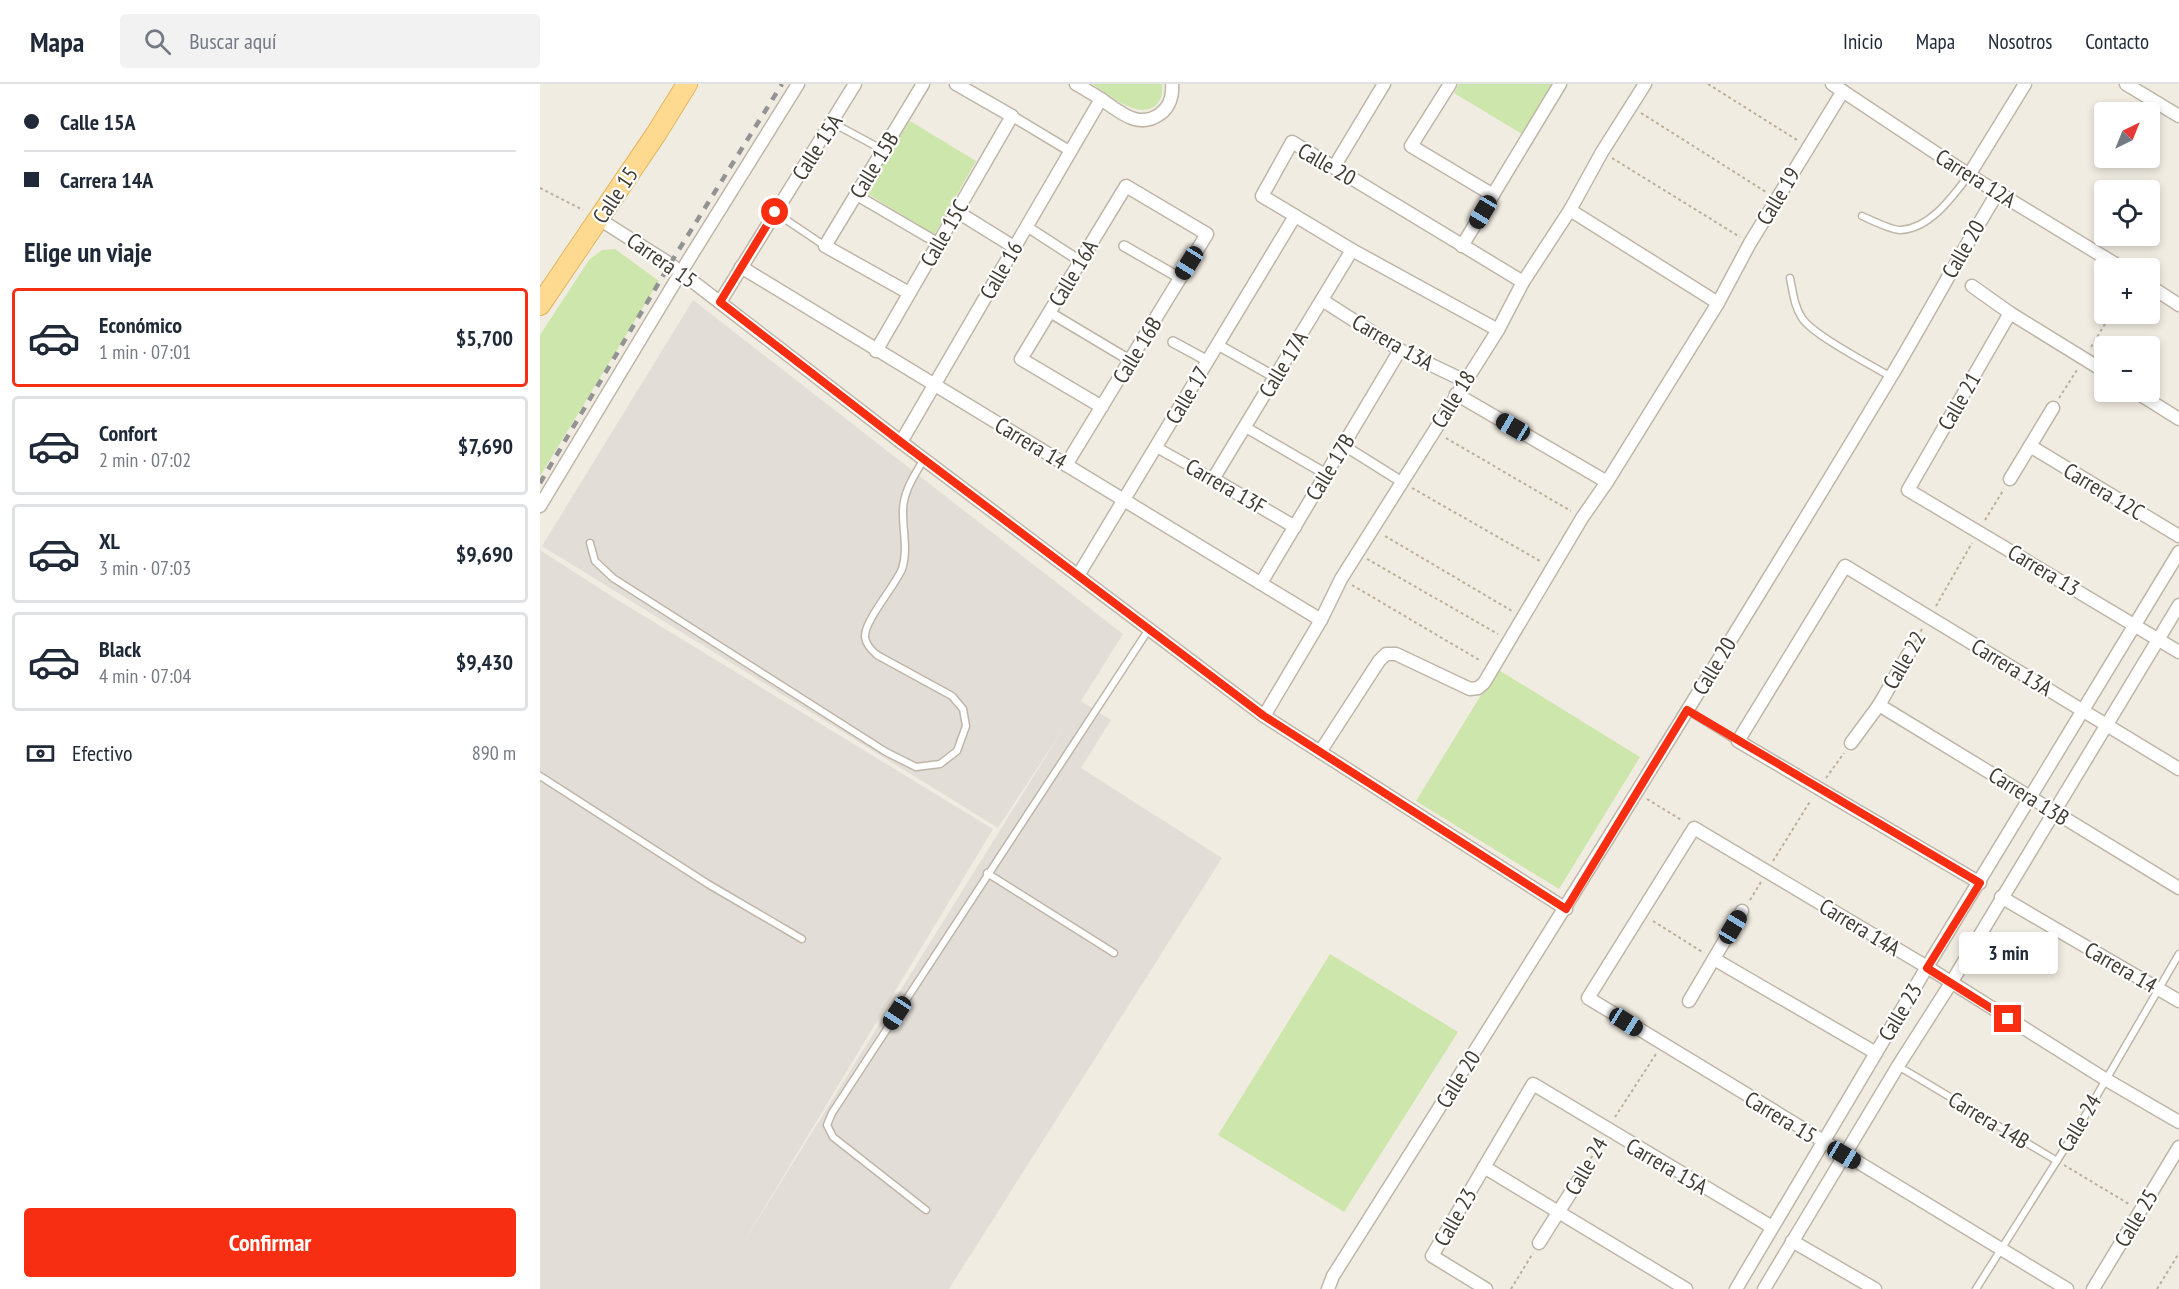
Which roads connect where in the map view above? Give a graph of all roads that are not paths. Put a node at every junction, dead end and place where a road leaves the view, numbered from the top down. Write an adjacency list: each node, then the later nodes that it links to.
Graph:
1 (687, 84): 31 (main road, Calle 15)
2 (798, 84): 43 (street)
3 (855, 84): 18 (street, Calle 15A)
4 (923, 84): 19 (street, Calle 15B)
5 (956, 84): 16 (street)
6 (1076, 84): 15 (street)
7 (1172, 84): 15 (street)
8 (1384, 84): 21 (street)
9 (1450, 84): 25 (street)
10 (1560, 84): 25 (street)
11 (1645, 84): 26 (street, Calle 18)
12 (2025, 84): 22 (street)
13 (2126, 84): 17 (street)
14 (1838, 87): 22 (street, Carrera 12A); 52 (street, Calle 19)
15 (1101, 99): 20 (street, Calle 16)
16 (1012, 116): 20 (street); 28 (street, Calle 15C)
17 (2179, 116)
18 (833, 123): 19 (lane); 27 (street, Calle 15A)
19 (883, 150): 24 (street, Calle 15B)
20 (1070, 151): 32 (street, Calle 16)
21 (1334, 167): 29 (street, Calle 20); 37 (street, Calle 20)
22 (1969, 175): 23 (street, Carrera 12A); 30 (lane)
23 (1998, 192): 40 (street, Carrera 12A); 66 (street, Calle 20)
24 (856, 195): 34 (street); 35 (street, Calle 15B)
25 (1493, 195): 37 (street)
26 (1570, 210): 46 (street, Calle 18); 52 (street)
27 (775, 212): 35 (lane); 42 (street, Calle 15A)
28 (956, 212): 34 (street, Calle 15C); 38 (street)
29 (1295, 216): 39 (street, Calle 20); 59 (street, Calle 17)
30 (1862, 216)
31 (600, 219): 43 (street, Carrera 15); 53 (main road, Calle 15)
32 (1026, 226): 38 (street, Calle 16); 41 (street)
33 (1207, 234): 41 (street, Calle 16A); 44 (street, Calle 16B)
34 (938, 243): 48 (street, Calle 15C)
35 (825, 246): 48 (street)
36 (1124, 246): 44 (street)
37 (1462, 246): 46 (street, Calle 20)
38 (1014, 247): 68 (street, Calle 16)
39 (1352, 250): 50 (street, Calle 17A); 57 (street, Calle 20)
40 (2106, 258)
41 (1080, 261): 55 (street, Calle 16A)
42 (741, 267): 51 (street, Calle 15A); 61 (street, Carrera 14)
43 (681, 272): 51 (street, Carrera 15); 88 (street)
44 (1180, 278): 62 (street, Calle 16B)
45 (1790, 278): 66 (lane)
46 (1524, 282): 57 (street, Calle 18)
47 (1972, 286): 56 (street)
48 (909, 293): 61 (street, Calle 15C)
49 (2160, 293): 54 (street)
50 (1322, 300): 60 (street, Carrera 13A); 65 (street, Calle 17A)
51 (720, 302): 75 (street, Carrera 15)
52 (1718, 303): 85 (street, Calle 19)
53 (540, 305)
54 (2179, 305)
55 (1049, 312): 62 (street); 71 (street, Calle 16A)
56 (2010, 313): 64 (street); 86 (street, Calle 21)
57 (1498, 330): 67 (street, Calle 18)
58 (1173, 342): 63 (street)
59 (1218, 345): 63 (street, Calle 17); 65 (street)
60 (1400, 350): 67 (street, Carrera 13A); 76 (street, Calle 17B)
61 (876, 351): 68 (street, Carrera 14)
62 (1131, 361): 71 (street, Calle 16B)
63 (1208, 361): 78 (street, Calle 17)
64 (2094, 364)
65 (1275, 377): 74 (street, Calle 17A)
66 (1891, 377): 103 (street, Calle 20)
67 (1465, 381): 69 (street, Calle 18)
68 (934, 384): 75 (street, Calle 16); 80 (street, Carrera 14)
69 (1456, 394): 84 (street, Calle 18); 85 (street)
70 (2152, 402): 73 (street)
71 (1102, 407): 80 (street, Calle 16B)
72 (2053, 408): 77 (street)
73 (2179, 419)
74 (1245, 427): 81 (street); 82 (street, Calle 17A)
75 (901, 442): 79 (street, Carrera 15)
76 (1344, 445): 81 (street, Calle 17B); 84 (street)
77 (2030, 446): 83 (street); 90 (street, Carrera 12C)
78 (1156, 447): 82 (street, Carrera 13F); 87 (street, Calle 17)
79 (924, 459): 91 (lane); 93 (street, Carrera 15)
80 (1066, 465): 87 (street, Carrera 14)
81 (1326, 474): 89 (street, Calle 17B)
82 (1213, 479): 89 (street, Carrera 13F)
83 (2010, 479)
84 (1402, 482): 96 (street, Calle 18)
85 (1607, 482): 109 (street)
86 (1908, 490): 97 (street, Carrera 13)
87 (1124, 500): 93 (street, Calle 17); 94 (street, Carrera 14)
88 (540, 506)
89 (1294, 527): 94 (street, Calle 17B)
90 (2179, 536)
91 (590, 543)
92 (2179, 552): 97 (street, Calle 23)
93 (1079, 574): 98 (street, Carrera 15)
94 (1261, 583): 96 (street, Carrera 14)
95 (2179, 605): 99 (street, Calle 23)
96 (1321, 620): 105 (street, Calle 18)
97 (2136, 625): 99 (street, Carrera 13); 104 (street, Calle 23)
98 (1149, 628): 105 (street, Carrera 15); 114 (lane)
99 (2158, 639): 100 (street, Carrera 13); 106 (street, Calle 23)
100 (2179, 652)
101 (1909, 653): 102 (street, Calle 22)
102 (1879, 705): 108 (street, Calle 22); 112 (street, Carrera 13B)
103 (1687, 710): 107 (lane); 118 (street, Calle 20)
104 (2084, 711): 106 (street, Carrera 13A); 107 (street, Carrera 13A); 112 (street, Calle 23)
105 (1264, 716): 109 (street, Carrera 15)
106 (2107, 724): 110 (street, Carrera 13A); 113 (street, Calle 23)
107 (1738, 741): 115 (street)
108 (1851, 743)
109 (1320, 752): 118 (street, Carrera 15)
110 (2179, 769)
111 (540, 776): 120 (lane)
112 (2031, 798): 113 (street, Carrera 13B); 115 (street, Calle 23)
113 (2053, 812): 116 (street, Carrera 13B); 117 (street, Calle 23)
114 (987, 873): 121 (lane); 141 (lane)
115 (1980, 883): 124 (street, Calle 23)
116 (2179, 888)
117 (2001, 897): 125 (street, Calle 23); 126 (street, Carrera 14)
118 (1566, 909): 147 (street, Calle 20)
119 (1742, 911): 123 (street)
120 (802, 939)
121 (1114, 953)
122 (2179, 954): 126 (lane, Calle 24)
123 (1714, 959): 128 (street); 130 (street)
124 (1927, 968): 125 (street, Carrera 14A); 127 (street, Carrera 14A); 130 (street, Calle 23)
125 (1951, 983): 131 (street, Calle 23); 132 (street, Carrera 14A)
126 (2158, 989): 129 (street, Carrera 14); 132 (lane, Calle 24)
127 (1588, 998): 135 (street, Carrera 15)
128 (1689, 1001)
129 (2179, 1001)
130 (1876, 1053): 135 (street, Calle 23)
131 (1898, 1066): 137 (street, Calle 23); 138 (lane, Carrera 14B)
132 (2105, 1079): 134 (street, Carrera 14A); 138 (lane, Calle 24)
133 (1533, 1084): 139 (street, Calle 23); 143 (street, Carrera 15A)
134 (2179, 1122)
135 (1822, 1142): 137 (street, Carrera 15); 143 (street, Calle 23)
136 (2179, 1147): 155 (street, Calle 25)
137 (1844, 1155): 144 (street, Calle 23); 146 (street, Carrera 15)
138 (2057, 1161): 146 (lane, Calle 24)
139 (1484, 1167): 142 (street); 148 (street, Calle 23)
140 (1578, 1181): 142 (street, Calle 24)
141 (926, 1210)
142 (1559, 1213): 145 (street, Calle 24); 149 (street)
143 (1772, 1227): 150 (street, Calle 23)
144 (1792, 1241): 151 (street, Calle 23); 152 (street)
145 (1539, 1243)
146 (2001, 1249): 153 (lane, Calle 24); 154 (street, Carrera 15)
147 (1328, 1289)
148 (1486, 1289)
149 (1686, 1289)
150 (1736, 1289)
151 (1764, 1289)
152 (1875, 1289)
153 (1976, 1289)
154 (2067, 1289)
155 (2093, 1289)

